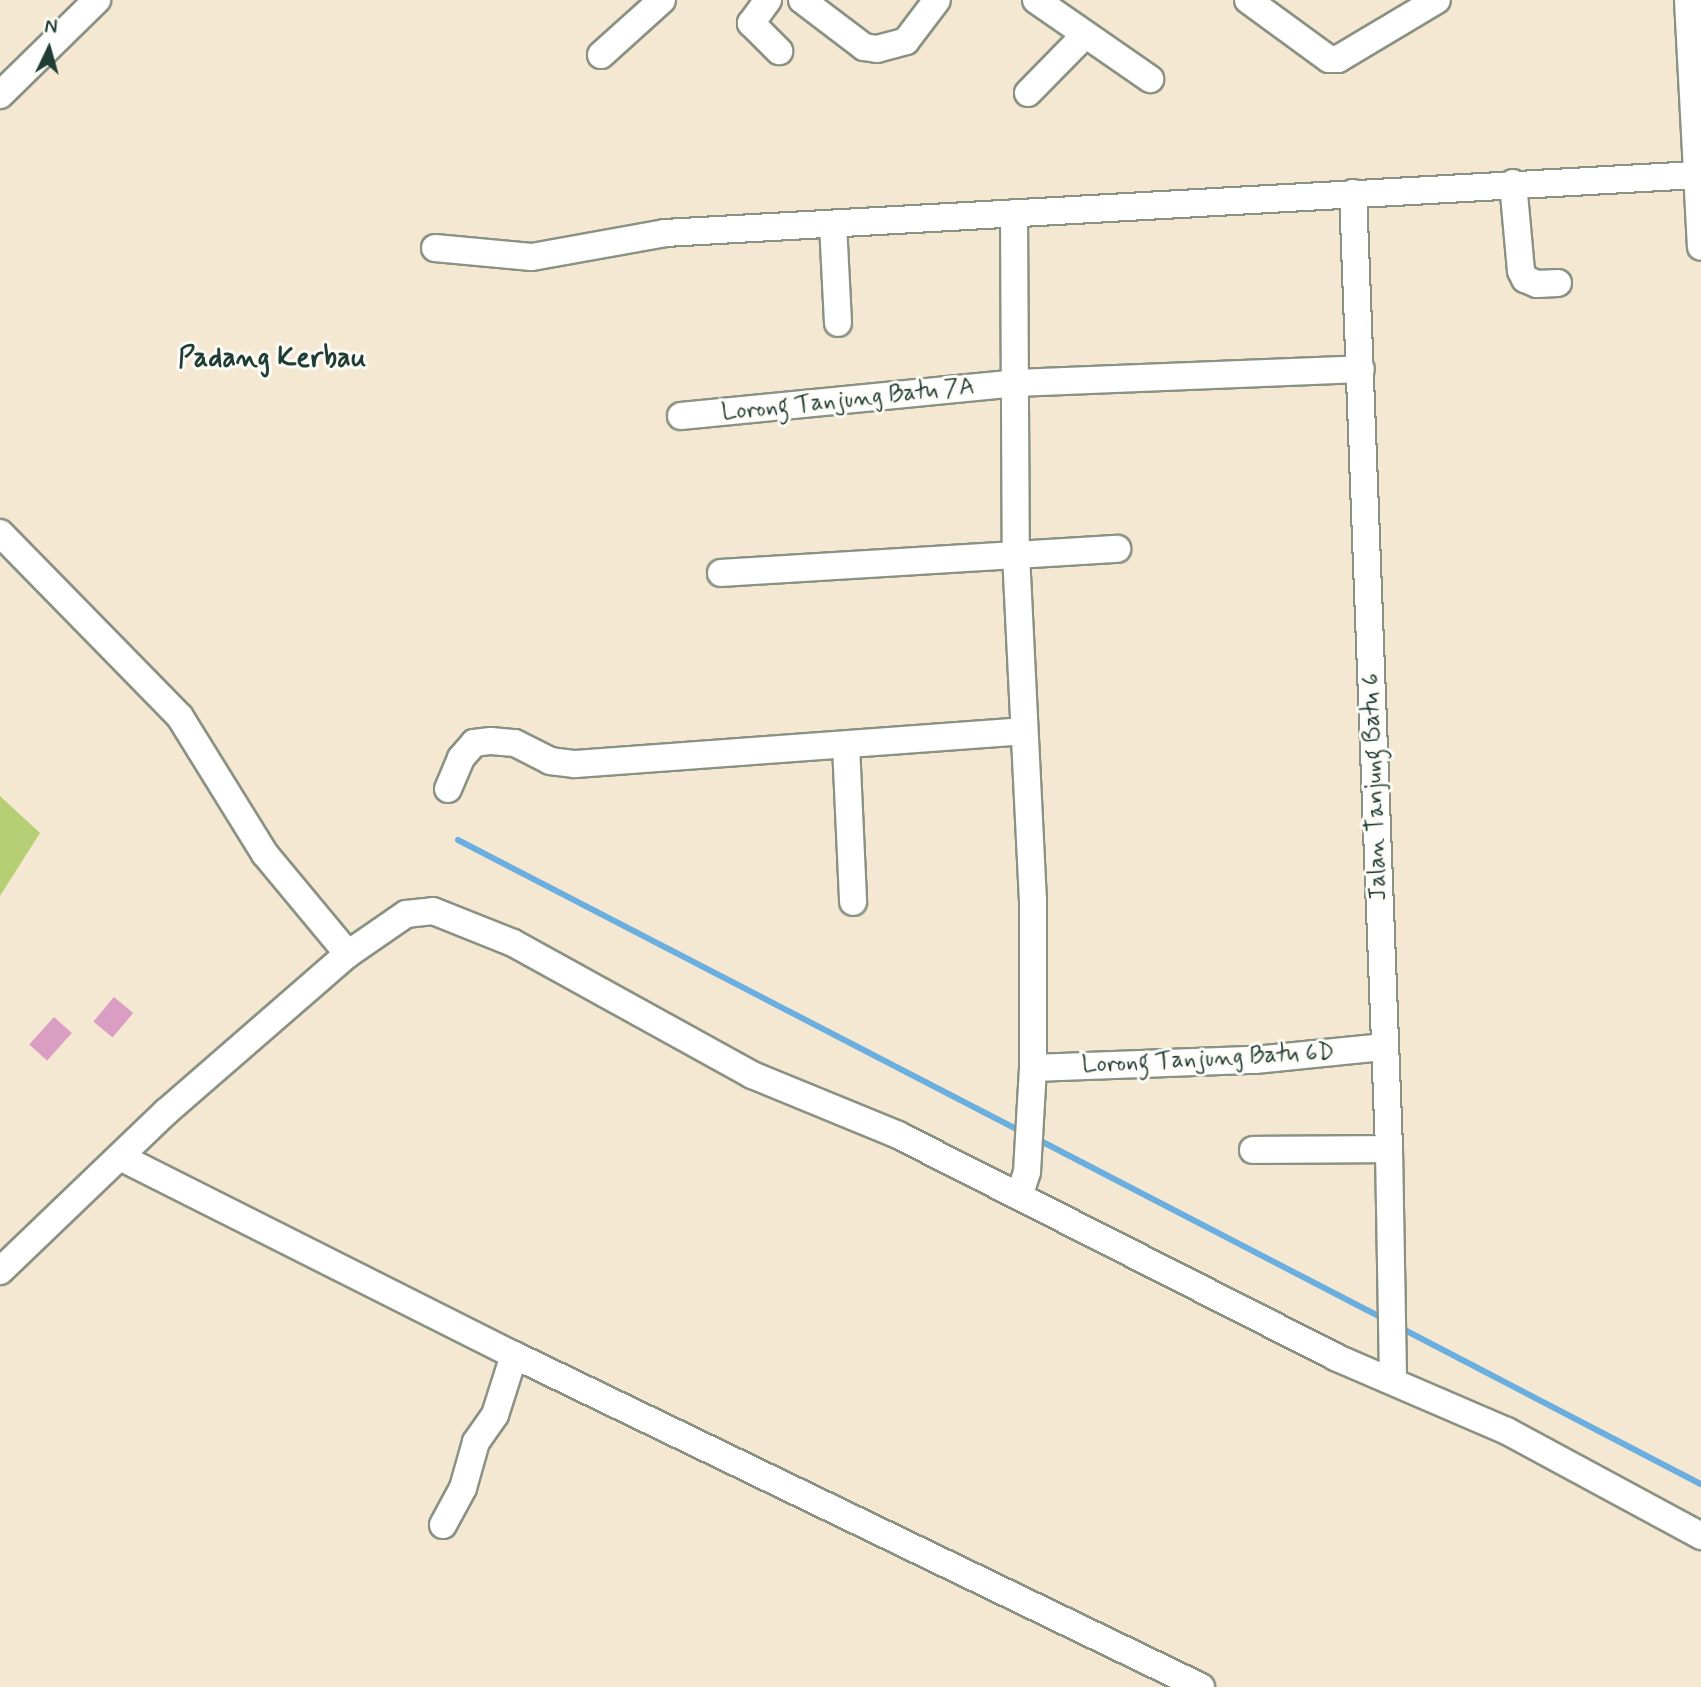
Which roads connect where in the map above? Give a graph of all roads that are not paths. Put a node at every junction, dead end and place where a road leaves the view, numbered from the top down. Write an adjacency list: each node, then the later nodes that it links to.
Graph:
1 (97, 0): 15 (street)
2 (662, 0): 12 (street)
3 (768, 0): 11 (street)
4 (802, 0): 5 (street)
5 (937, 0)
6 (1036, 0): 10 (street)
7 (1248, 0): 8 (street)
8 (1437, 0)
9 (1688, 0): 17 (street)
10 (1085, 35): 13 (street); 14 (street)
11 (779, 51)
12 (601, 55)
13 (1150, 79)
14 (1028, 93)
15 (0, 95)
16 (1513, 184): 17 (street); 18 (street); 23 (street)
17 (1699, 189): 21 (street)
18 (1353, 193): 19 (street); 25 (street, Jalan Tanjung Batu 6)
19 (1014, 213): 20 (street); 26 (street)
20 (833, 225): 22 (street); 24 (street)
21 (1701, 247)
22 (435, 248)
23 (1558, 283)
24 (838, 323)
25 (1361, 369): 26 (street, Lorong Tanjung Batu 7A); 37 (street, Jalan Tanjung Batu 6)
26 (1016, 383): 27 (street, Lorong Tanjung Batu 7A); 30 (street)
27 (681, 416)
28 (0, 533): 36 (street)
29 (1117, 550): 30 (street)
30 (1016, 554): 31 (street); 32 (street)
31 (721, 573)
32 (1023, 731): 33 (street); 38 (street)
33 (846, 745): 34 (street); 35 (street)
34 (448, 789)
35 (853, 902)
36 (348, 954): 41 (street); 42 (street)
37 (1382, 1047): 38 (street, Lorong Tanjung Batu 6D); 39 (street, Jalan Tanjung Batu 6)
38 (1033, 1068): 42 (street)
39 (1389, 1149): 40 (street); 45 (street, Jalan Tanjung Batu 6)
40 (1253, 1150)
41 (120, 1157): 43 (street); 44 (street)
42 (1023, 1183): 45 (street)
43 (0, 1271)
44 (510, 1366): 46 (street); 48 (street)
45 (1393, 1369): 47 (street)
46 (443, 1525)
47 (1701, 1536)
48 (1201, 1687)

